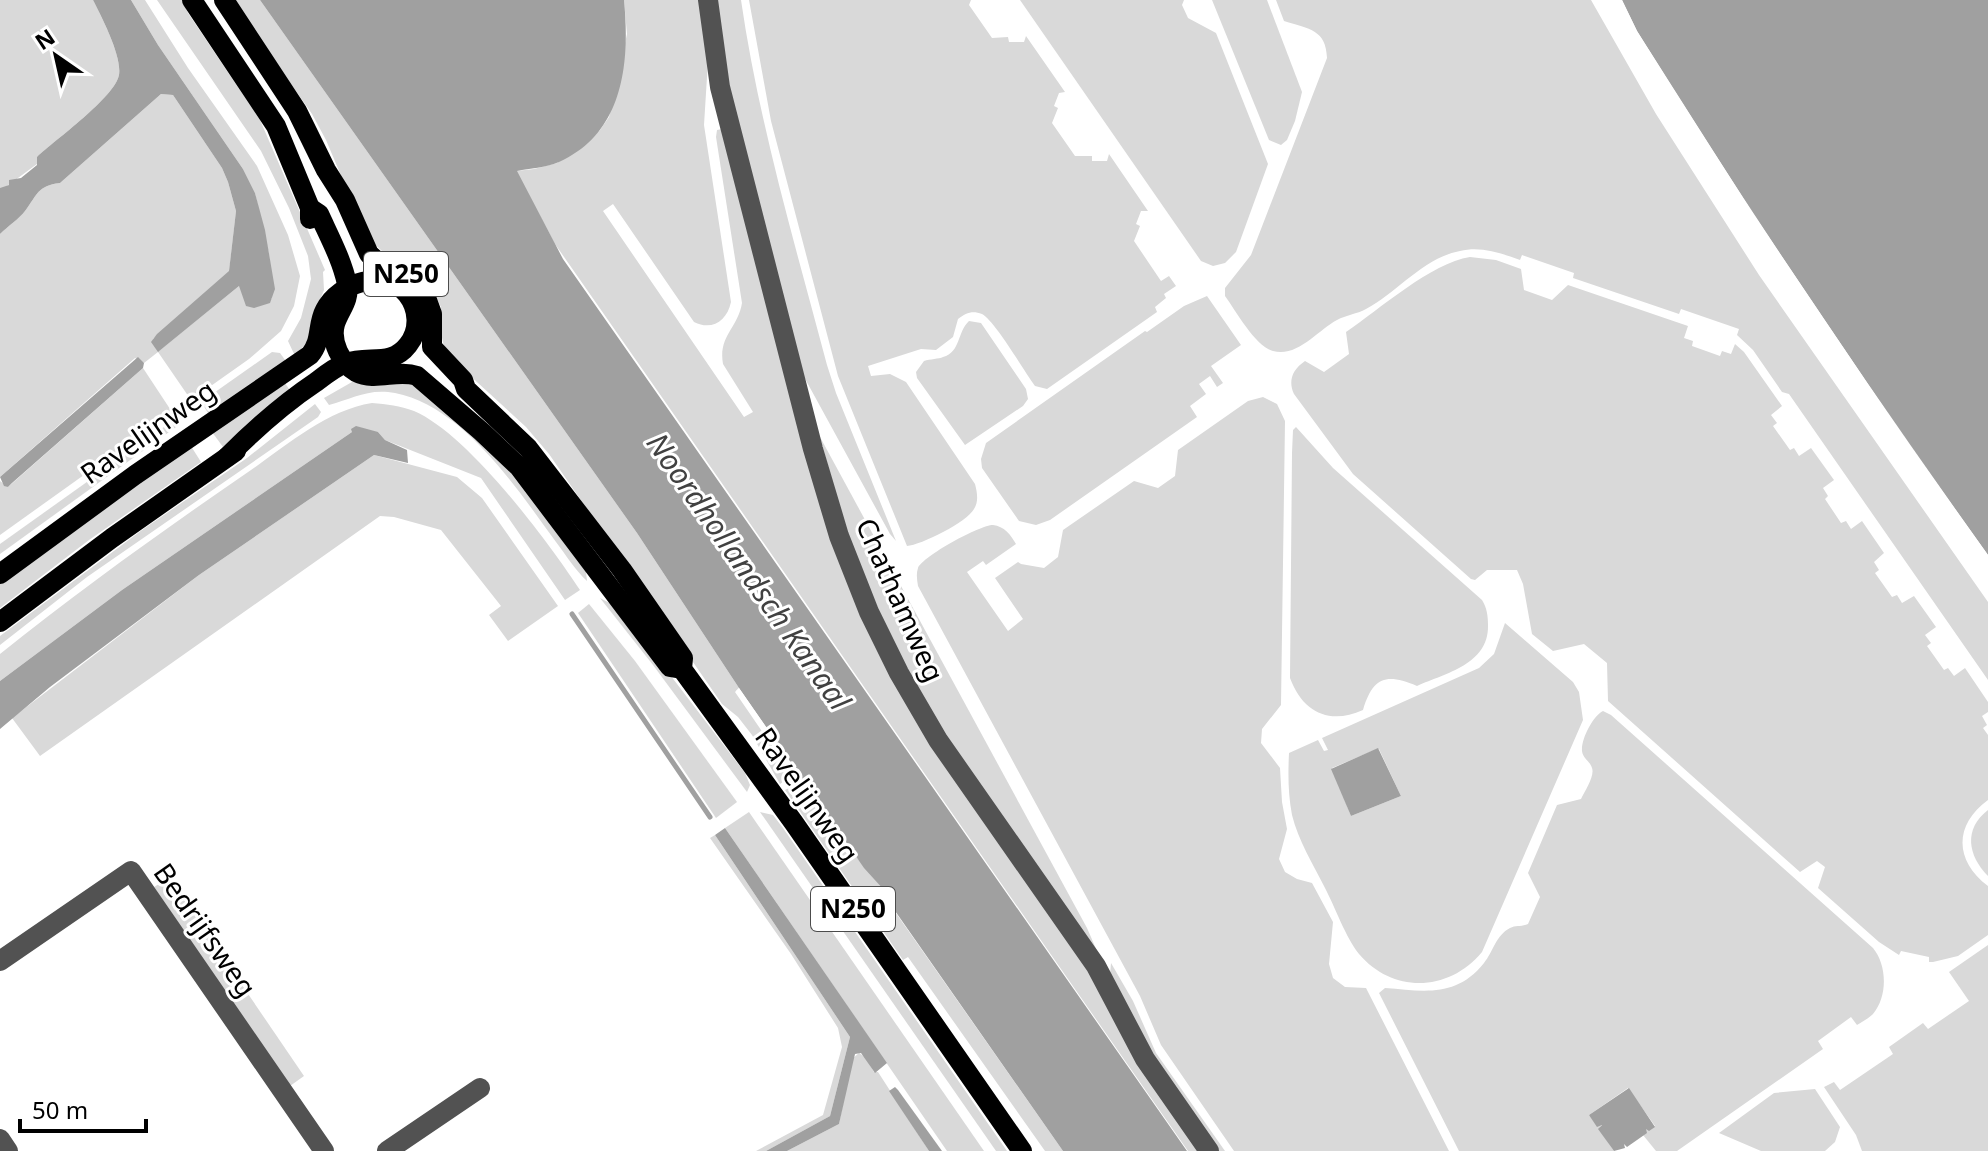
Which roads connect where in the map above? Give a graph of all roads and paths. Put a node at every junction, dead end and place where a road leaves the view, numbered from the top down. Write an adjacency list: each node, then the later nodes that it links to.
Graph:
1 (192, 0): 6 (main road)
2 (224, 0): 4 (main road, N250)
3 (708, 0): 20 (street, Chathamweg)
4 (326, 170): 5 (main road); 9 (main road, Ravelijnweg / N250)
5 (381, 281): 6 (main road, N250); 7 (main road, N250)
6 (340, 294): 8 (main road, N250); 10 (main road, Ravelijnweg)
7 (415, 333): 8 (main road, N250); 9 (main road, Ravelijnweg / N250)
8 (353, 368): 11 (main road); 12 (main road, Ravelijnweg / N250)
9 (466, 389): 12 (main road, Ravelijnweg / N250)
10 (0, 574)
11 (0, 622)
12 (682, 669): 19 (main road, Ravelijnweg / N250)
13 (0, 961): 17 (street, Bedrijfsweg)
14 (480, 1088): 18 (street)
15 (0, 1139): 16 (street)
16 (8, 1151)
17 (324, 1151)
18 (387, 1151)
19 (1022, 1151)
20 (1209, 1151)

